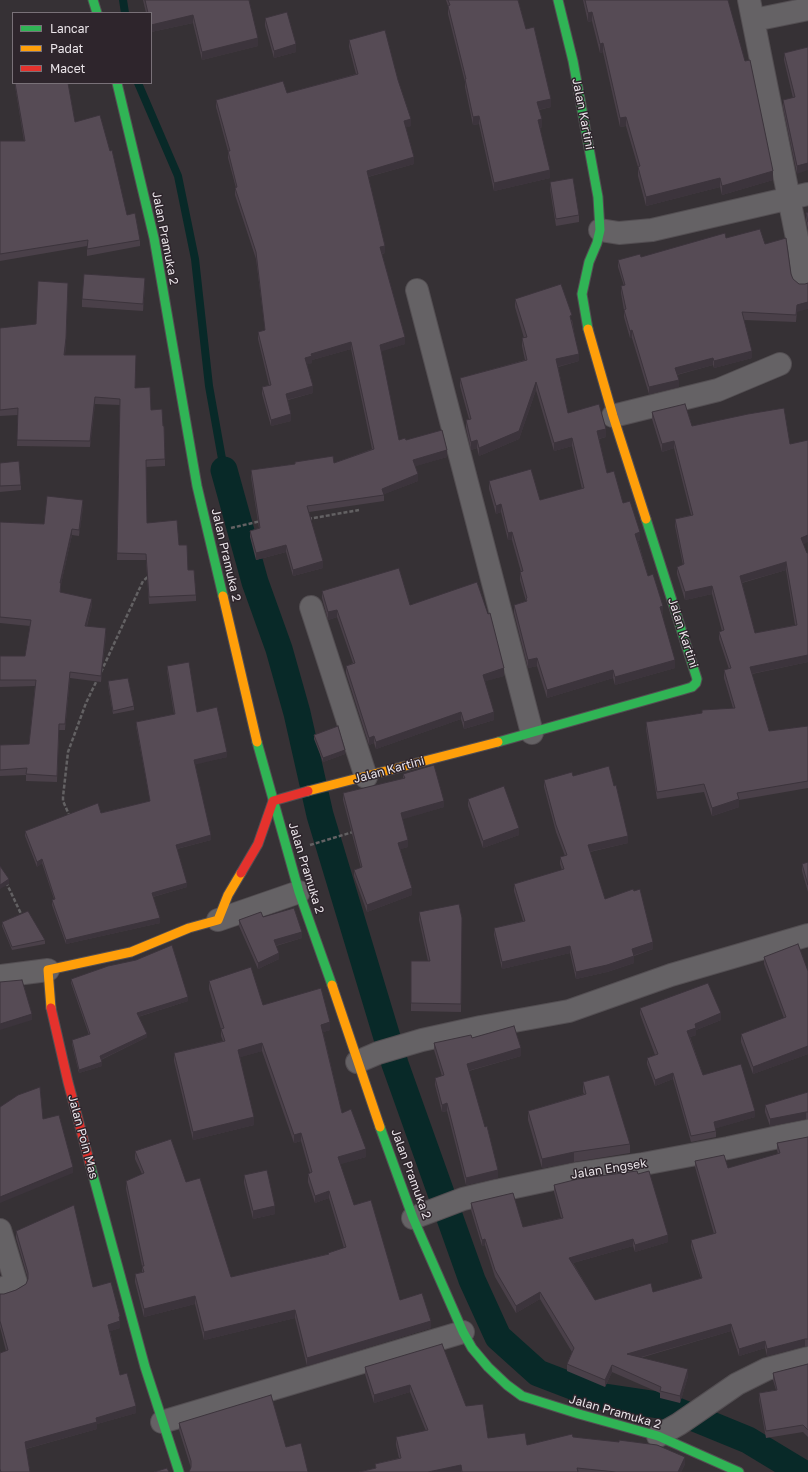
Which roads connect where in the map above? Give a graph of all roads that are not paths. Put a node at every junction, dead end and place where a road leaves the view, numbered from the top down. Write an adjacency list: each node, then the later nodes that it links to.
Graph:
1 (94, 0): 5 (street)
2 (558, 0): 8 (street, Jalan Kartini)
3 (808, 9): 4 (street)
4 (752, 10): 7 (street)
5 (97, 12)
6 (117, 84): 16 (street, Jalan Pramuka 2)
7 (798, 197): 8 (street); 9 (street)
8 (600, 230): 12 (street, Jalan Kartini)
9 (803, 279)
10 (418, 290): 14 (street)
11 (780, 364): 12 (street)
12 (613, 416): 14 (street, Jalan Kartini)
13 (311, 607): 15 (street)
14 (532, 733): 15 (street, Jalan Kartini)
15 (366, 777): 16 (street, Jalan Kartini)
16 (273, 801): 17 (street, Jalan Pramuka 2); 18 (street)
17 (299, 892): 18 (street); 22 (street, Jalan Pramuka 2)
18 (218, 920): 20 (street)
19 (808, 935): 22 (street)
20 (48, 970): 21 (street); 29 (street, Jalan Poin Mas)
21 (0, 976)
22 (357, 1062): 24 (street, Jalan Pramuka 2)
23 (808, 1131): 24 (street, Jalan Engsek)
24 (413, 1218): 27 (street, Jalan Pramuka 2)
25 (0, 1230): 26 (street)
26 (0, 1289)
27 (463, 1332): 29 (street); 30 (street, Jalan Pramuka 2)
28 (808, 1358): 30 (street)
29 (162, 1422): 31 (street, Jalan Poin Mas)
30 (658, 1436): 32 (street, Jalan Pramuka 2)
31 (179, 1472)
32 (739, 1472)

